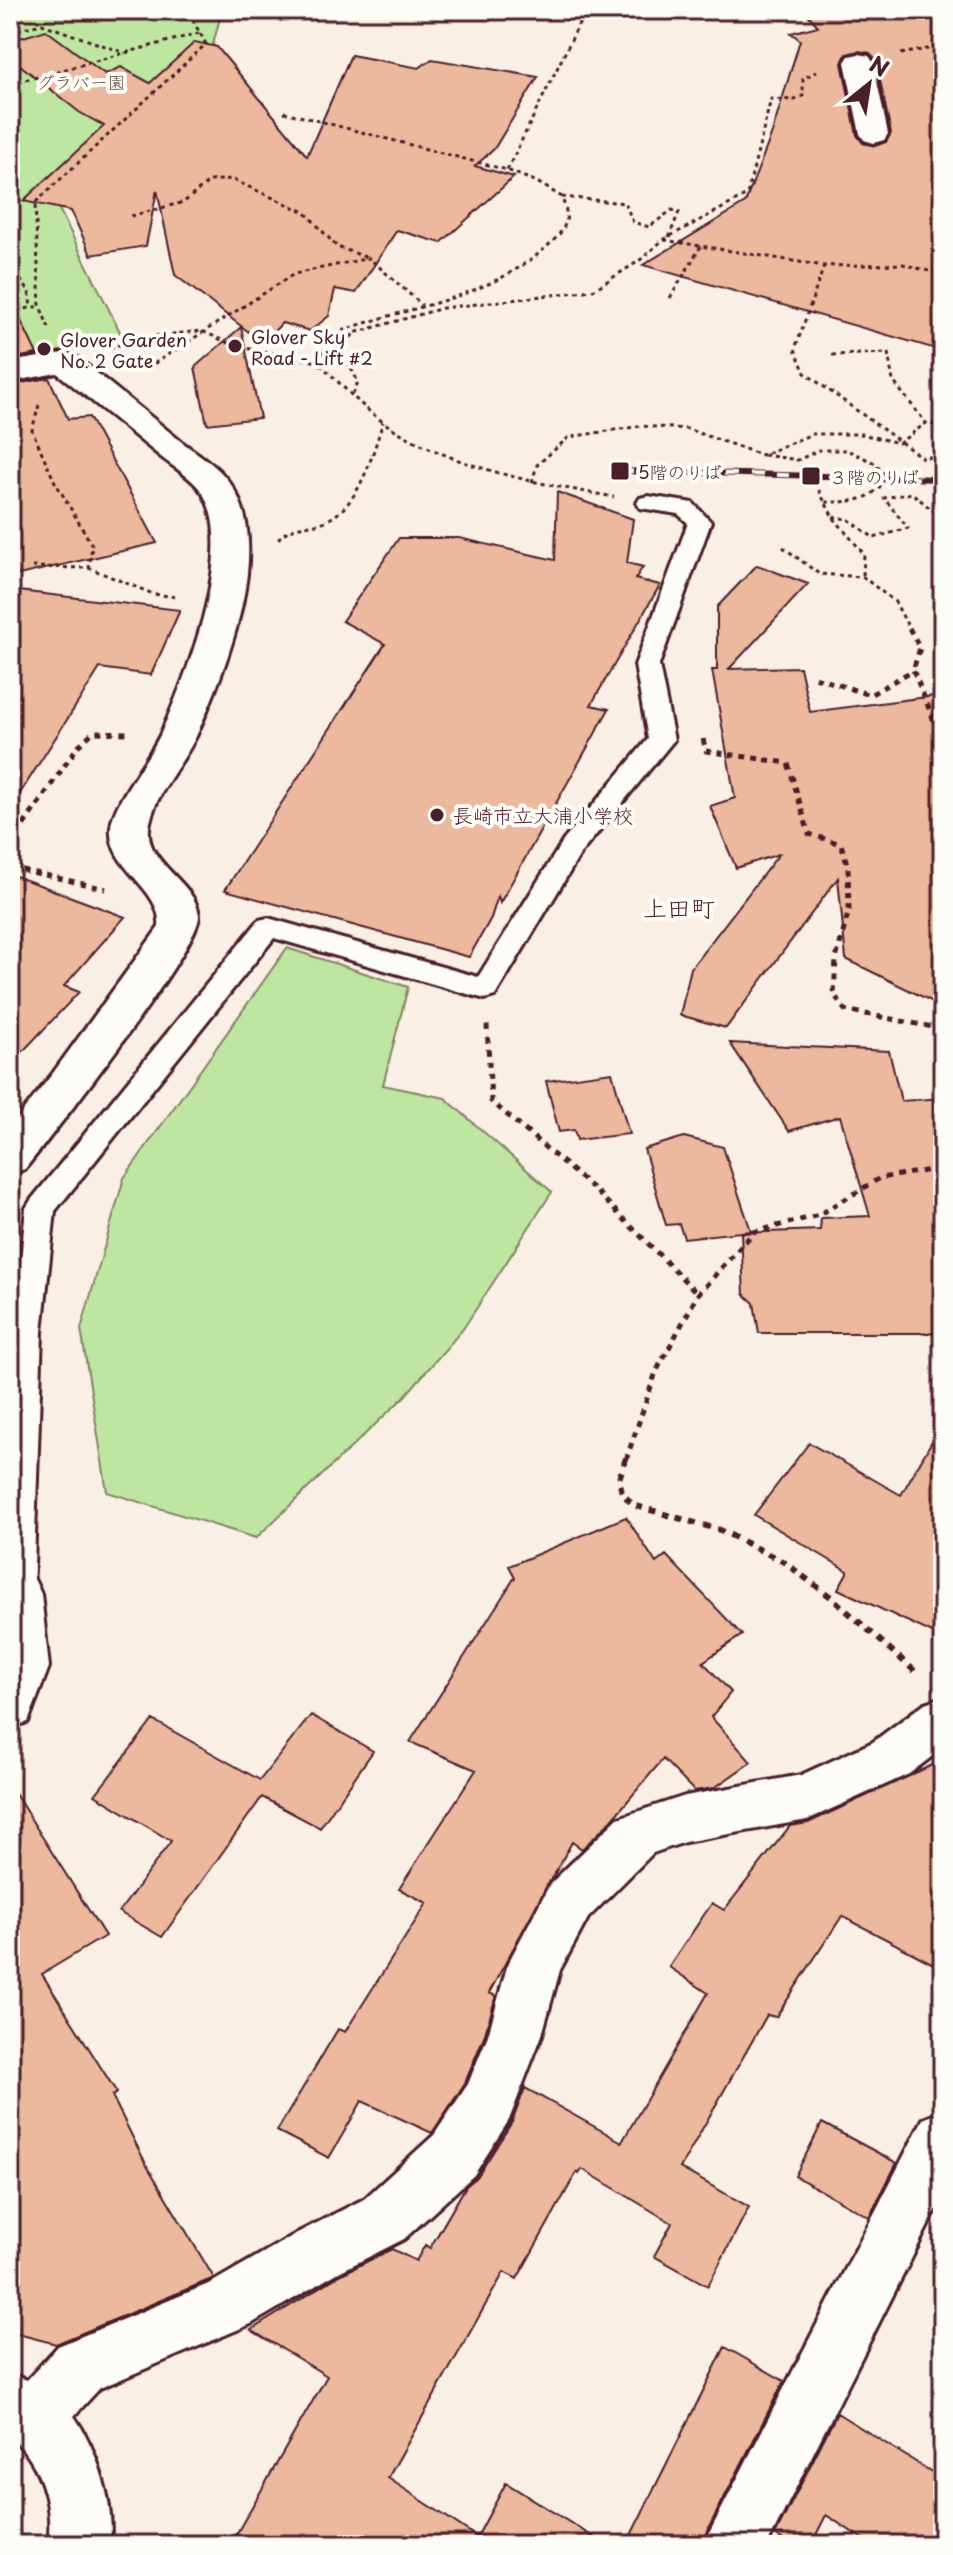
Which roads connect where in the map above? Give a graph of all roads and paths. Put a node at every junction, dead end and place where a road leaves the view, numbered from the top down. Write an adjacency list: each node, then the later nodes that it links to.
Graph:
1 (188, 10): 4 (path)
2 (592, 10): 11 (path)
3 (10, 31): 6 (path)
4 (199, 33): 6 (path); 22 (path)
5 (943, 46): 7 (path)
6 (126, 54): 8 (path)
7 (859, 62): 10 (street); 14 (path)
8 (10, 84)
9 (284, 112): 11 (path)
10 (874, 134)
11 (507, 170): 12 (path)
12 (562, 197): 14 (path); 23 (path)
13 (131, 216): 17 (path)
14 (669, 238): 15 (path)
15 (663, 240): 16 (path); 30 (path)
16 (701, 246): 18 (path); 21 (path)
17 (369, 258): 23 (path); 31 (path)
18 (824, 266): 20 (path); 35 (path)
19 (10, 267): 24 (path)
20 (943, 275)
21 (670, 298)
22 (40, 306): 24 (path); 28 (path)
23 (422, 306): 27 (path)
24 (31, 308): 25 (path)
25 (10, 312)
26 (832, 355): 33 (path)
27 (318, 362): 28 (path); 30 (path)
28 (57, 363): 29 (street); 31 (street); 47 (path)
29 (10, 372)
30 (353, 394): 32 (path)
31 (115, 406): 49 (street)
32 (383, 422): 39 (path); 44 (path)
33 (926, 423): 34 (path); 35 (path)
34 (943, 427)
35 (899, 443): 36 (path); 37 (path)
36 (943, 452)
37 (762, 455): 39 (path); 40 (path)
38 (811, 476): 40 (path)
39 (532, 482): 41 (path)
40 (824, 502): 42 (path)
41 (648, 503): 58 (lane)
42 (833, 517): 43 (path); 48 (path)
43 (943, 519)
44 (271, 547)
45 (783, 547): 48 (path)
46 (32, 567): 47 (path)
47 (89, 568): 49 (path)
48 (863, 577): 50 (path)
49 (223, 603): 56 (street)
50 (913, 670): 51 (path); 52 (path)
51 (815, 677)
52 (943, 729)
53 (133, 733): 55 (path)
54 (706, 751): 59 (path)
55 (10, 845)
56 (136, 856): 57 (path); 60 (street)
57 (10, 867)
58 (485, 989): 62 (path); 63 (lane)
59 (943, 1029)
60 (10, 1158)
61 (943, 1168): 62 (path)
62 (698, 1294): 64 (path)
63 (13, 1586): 65 (street)
64 (931, 1697): 67 (street)
65 (10, 1706)
66 (943, 2138): 69 (street)
67 (23, 2409): 68 (street)
68 (79, 2545)
69 (734, 2545)

